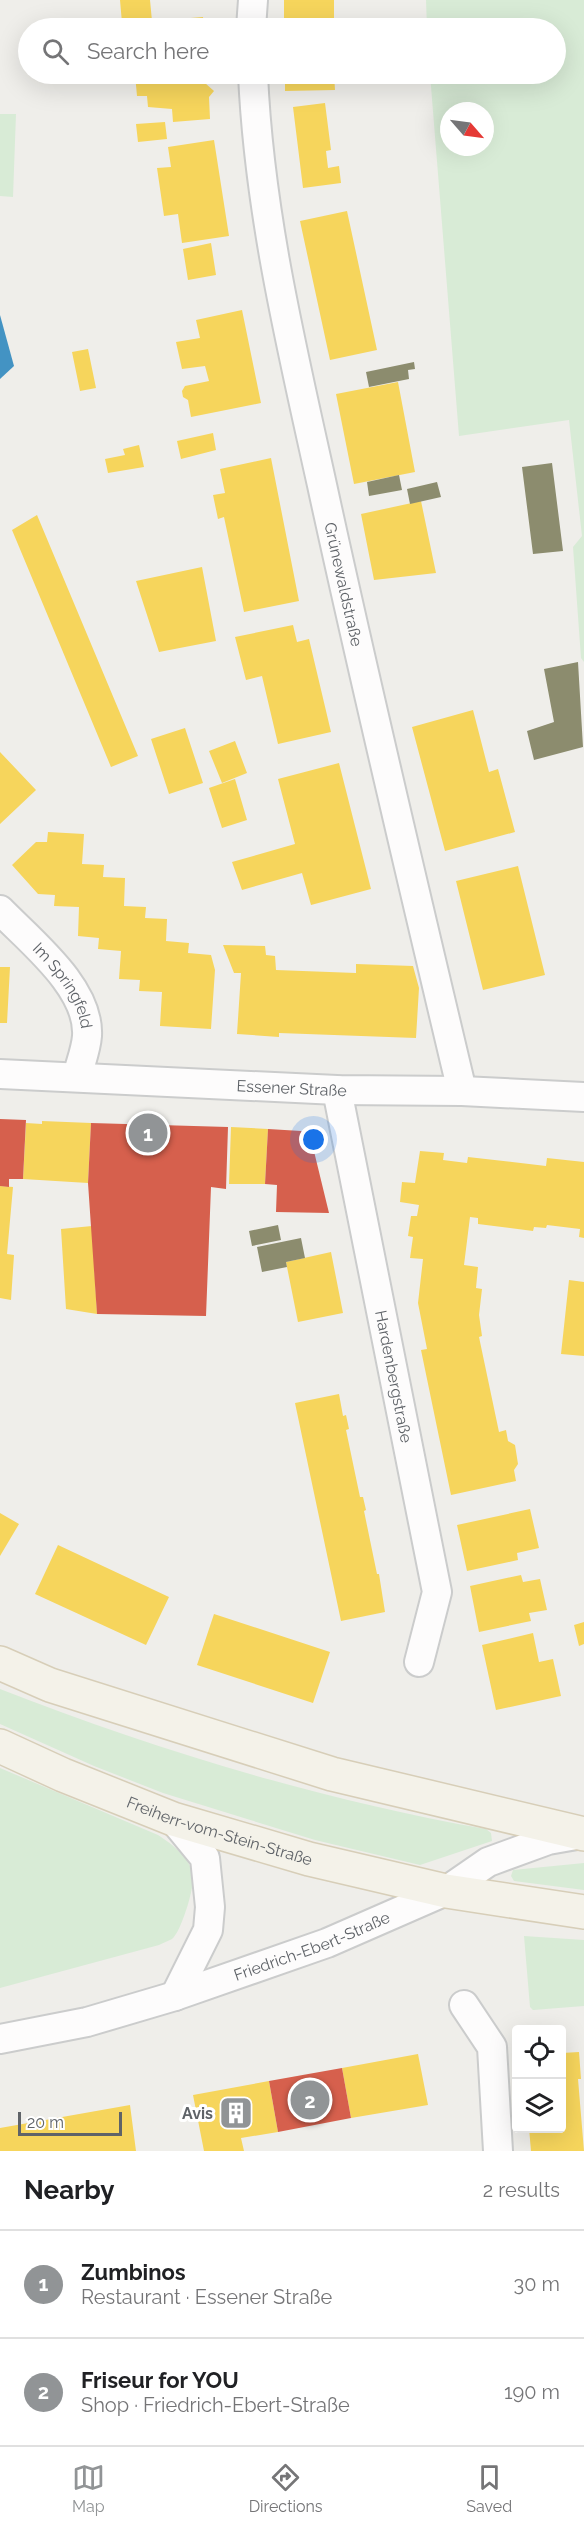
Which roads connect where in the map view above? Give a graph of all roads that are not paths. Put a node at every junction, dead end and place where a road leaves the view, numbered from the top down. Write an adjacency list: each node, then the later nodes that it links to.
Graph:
1 (253, 0): 2 (street)
2 (252, 18)
3 (254, 84): 8 (street, Grünewaldstraße)
4 (0, 910): 6 (street, Im Springfeld)
5 (0, 1074): 6 (street, Essener Straße)
6 (76, 1077): 7 (street, Essener Straße)
7 (337, 1090): 8 (street, Essener Straße); 10 (street, Hardenbergstraße)
8 (462, 1091): 9 (street, Essener Straße)
9 (584, 1097)
10 (419, 1662)
11 (0, 1663): 14 (main road, Friedrich-Ebert-Straße)
12 (0, 1746): 13 (main road, Freiherr-vom-Stein-Straße)
13 (173, 1819): 15 (main road, Freiherr-vom-Stein-Straße); 17 (street)
14 (583, 1834): 15 (street, Friedrich-Ebert-Straße)
15 (446, 1891): 16 (main road); 17 (street, Friedrich-Ebert-Straße)
16 (584, 1912)
17 (174, 1996): 19 (street, Friedrich-Ebert-Straße)
18 (464, 2005): 20 (street)
19 (0, 2039)
20 (498, 2151)

